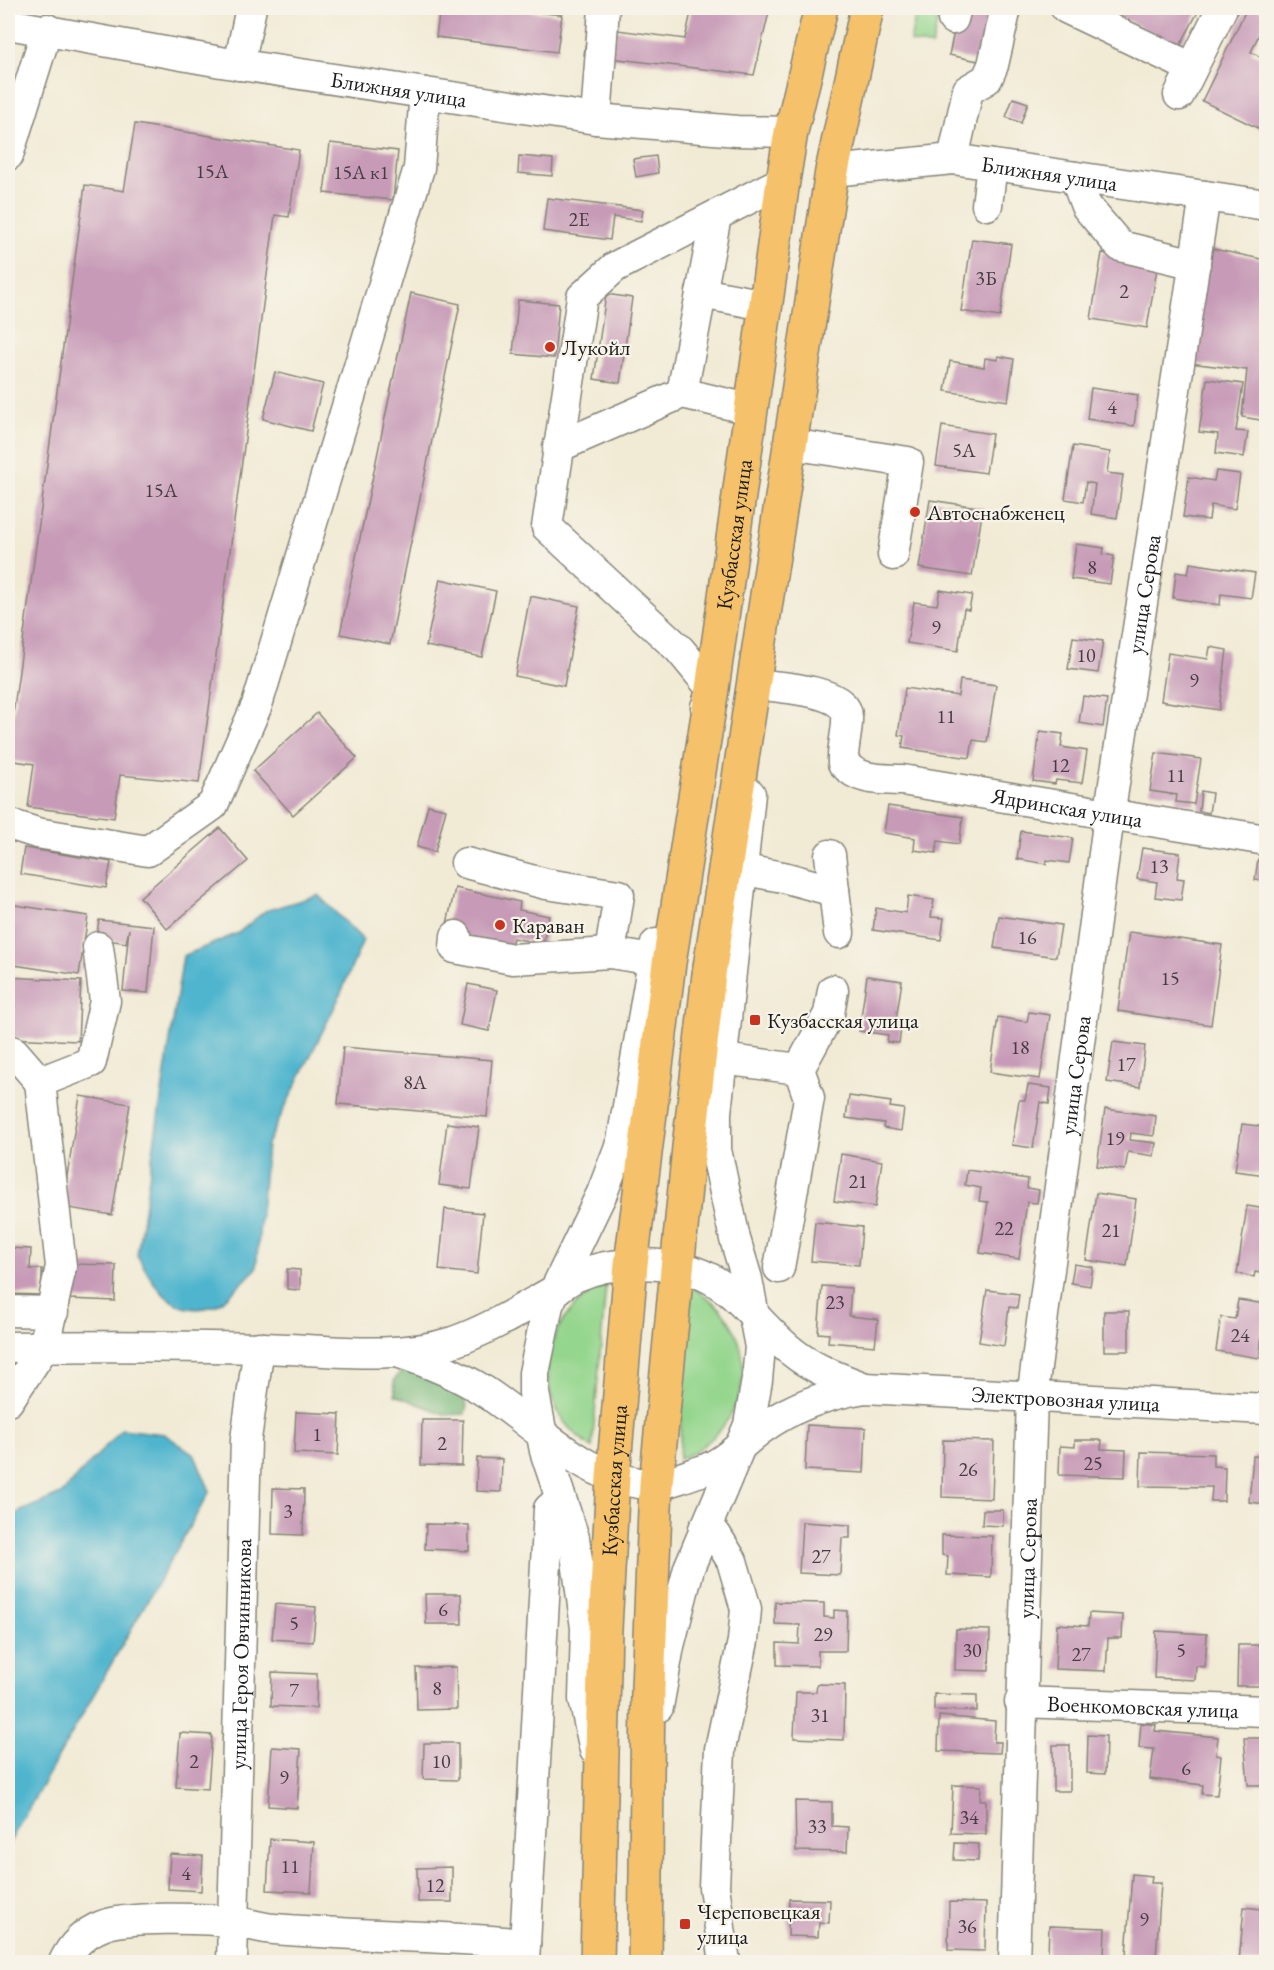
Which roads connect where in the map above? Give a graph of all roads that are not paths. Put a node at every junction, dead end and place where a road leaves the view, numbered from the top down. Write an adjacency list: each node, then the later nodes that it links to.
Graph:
1 (251, 8): 10 (street)
2 (604, 8): 12 (street)
3 (821, 8): 13 (main road, Кузбасская улица)
4 (867, 8): 17 (main road, Кузбасская улица)
5 (1006, 8): 15 (street)
6 (1066, 8): 7 (street)
7 (1222, 8)
8 (8, 24): 9 (street, Ближняя улица)
9 (46, 29): 10 (street, Ближняя улица); 14 (street)
10 (239, 65): 11 (street, Ближняя улица)
11 (425, 93): 12 (street, Ближняя улица); 35 (street)
12 (596, 119): 13 (street, Ближняя улица)
13 (792, 132): 19 (main road, Кузбасская улица)
14 (8, 155)
15 (953, 159): 16 (street, Ближняя улица); 17 (street, Ближняя улица)
16 (992, 165): 18 (street, Ближняя улица); 21 (street)
17 (832, 171): 29 (main road, Кузбасская улица)
18 (1075, 177): 20 (street, Ближняя улица); 24 (street)
19 (783, 182): 23 (street); 26 (main road, Кузбасская улица)
20 (1205, 196): 22 (street, Ближняя улица); 24 (street, улица Серова)
21 (987, 205)
22 (1266, 205)
23 (716, 216): 25 (street); 30 (street)
24 (1195, 264): 34 (street, улица Серова)
25 (701, 293): 26 (street); 27 (street)
26 (765, 305): 28 (main road, Кузбасская улица)
27 (682, 393): 28 (street); 30 (street)
28 (749, 410): 32 (main road, Кузбасская улица)
29 (790, 444): 31 (street); 33 (main road, Кузбасская улица)
30 (558, 447): 32 (street)
31 (893, 555)
32 (712, 689): 45 (main road, Кузбасская улица)
33 (752, 693): 34 (street, Ядринская улица); 39 (street); 52 (main road, Кузбасская улица)
34 (1109, 816): 36 (street, Ядринская улица); 63 (street, улица Серова)
35 (12, 825)
36 (1266, 840)
37 (830, 855): 40 (street)
38 (466, 862): 44 (street)
39 (744, 870): 40 (street); 48 (street)
40 (834, 891): 41 (street)
41 (839, 933)
42 (456, 936): 44 (street)
43 (98, 946): 50 (street)
44 (610, 953): 45 (street)
45 (660, 972): 51 (main road, Кузбасская улица); 54 (street)
46 (833, 990): 49 (street)
47 (8, 1050): 50 (street)
48 (722, 1059): 49 (street); 57 (street)
49 (799, 1069): 53 (street)
50 (40, 1082): 56 (street)
51 (631, 1264): 52 (street); 54 (street); 68 (main road, Кузбасская улица)
52 (676, 1267): 57 (street); 69 (main road, Кузбасская улица)
53 (779, 1268)
54 (555, 1290): 61 (street); 66 (street)
55 (8, 1311): 56 (street)
56 (53, 1312): 59 (street)
57 (753, 1316): 62 (street); 67 (street)
58 (8, 1347): 59 (street)
59 (44, 1347): 60 (street); 64 (street)
60 (259, 1347): 61 (street); 76 (street, улица Героя Овчинникова)
61 (397, 1352): 66 (street)
62 (866, 1388): 63 (street, Электровозная улица); 67 (street)
63 (1032, 1398): 65 (street, Электровозная улица); 72 (street, улица Серова)
64 (8, 1401)
65 (1266, 1408)
66 (540, 1431): 68 (street); 70 (street)
67 (739, 1448): 69 (street); 71 (street)
68 (613, 1477): 69 (street); 74 (main road, Кузбасская улица)
69 (656, 1484): 75 (main road, Кузбасская улица)
70 (560, 1499): 74 (street); 77 (street)
71 (704, 1529): 75 (street); 82 (street)
72 (1020, 1702): 73 (street, Военкомовская улица); 83 (street, улица Серова)
73 (1266, 1711)
74 (602, 1782): 80 (main road, Кузбасская улица)
75 (647, 1787): 81 (main road, Кузбасская улица)
76 (233, 1921): 77 (street); 78 (street); 79 (street, улица Героя Овчинникова)
77 (524, 1953)
78 (64, 1962)
79 (232, 1962)
80 (597, 1962)
81 (645, 1962)
82 (725, 1962)
83 (1014, 1962)

